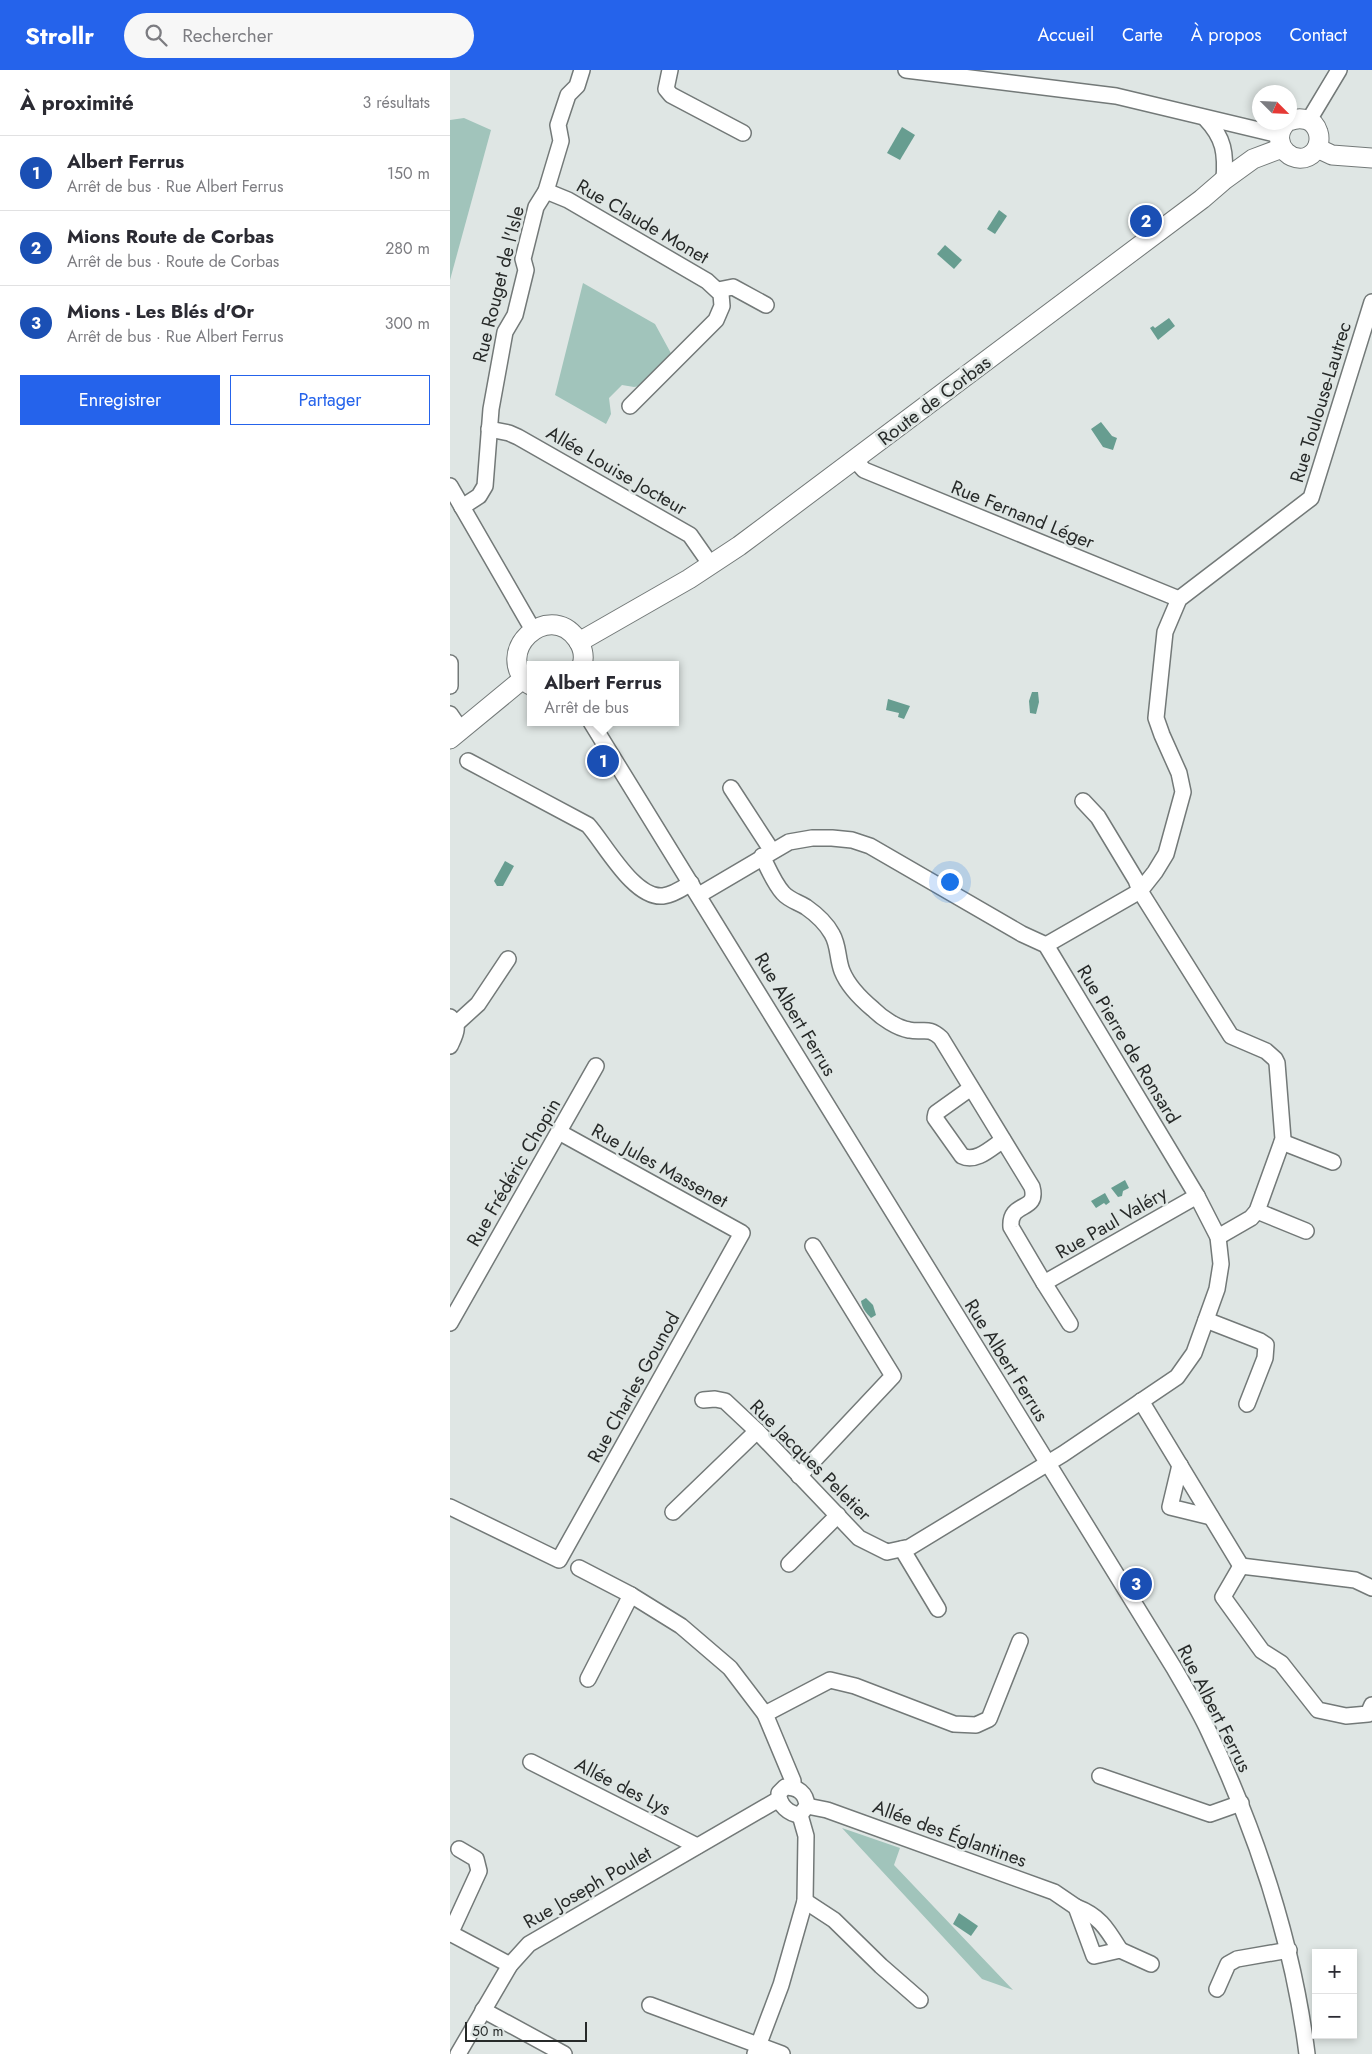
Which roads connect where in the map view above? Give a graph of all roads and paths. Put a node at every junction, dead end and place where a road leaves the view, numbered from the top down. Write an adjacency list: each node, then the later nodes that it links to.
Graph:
1 (582, 70): 13 (street, Rue Rouget de l'Isle)
2 (670, 70): 9 (street)
3 (906, 70): 5 (street)
4 (1339, 70): 7 (street)
5 (1029, 77): 6 (street)
6 (1206, 119): 8 (street); 12 (street)
7 (1308, 120): 8 (street); 10 (street)
8 (1284, 131): 10 (street); 12 (street, Route de Corbas)
9 (743, 133)
10 (1317, 148): 11 (street)
11 (1372, 158)
12 (1224, 180): 19 (street, Route de Corbas)
13 (546, 191): 14 (street, Rue Claude Monet); 18 (street, Rue Rouget de l'Isle)
14 (718, 290): 16 (street, Rue Claude Monet); 17 (street, Rue Claude Monet)
15 (1372, 302): 23 (street, Rue Toulouse-Lautrec)
16 (766, 305)
17 (630, 406)
18 (490, 430): 21 (street, Rue Rouget de l'Isle); 22 (street, Allée Louise Jocteur)
19 (855, 460): 22 (street, Route de Corbas); 23 (street, Rue Fernand Léger)
20 (450, 486): 21 (street)
21 (462, 507): 24 (street)
22 (711, 565): 25 (street, Route de Corbas)
23 (1179, 599): 38 (street)
24 (533, 630): 25 (street); 28 (street)
25 (579, 642): 26 (street)
26 (582, 661)
27 (450, 663): 29 (street)
28 (527, 682): 32 (street)
29 (450, 686)
30 (450, 714): 32 (street)
31 (593, 726): 37 (street, Rue Albert Ferrus)
32 (455, 735)
33 (468, 761): 37 (street)
34 (731, 788): 36 (street, Rue Paul Valéry)
35 (1083, 801): 38 (street)
36 (767, 854): 37 (street); 39 (street); 44 (street, Rue Paul Valéry)
37 (695, 889): 63 (street, Rue Albert Ferrus)
38 (1140, 891): 39 (street); 47 (street)
39 (1046, 945): 49 (street, Rue Pierre de Ronsard)
40 (508, 959): 41 (street)
41 (453, 1020): 42 (street)
42 (450, 1046)
43 (596, 1066): 45 (street, Rue Frédéric Chopin)
44 (971, 1088): 46 (street, Rue Paul Valéry); 46 (street)
45 (558, 1132): 52 (street, Rue Jules Massenet); 57 (street, Rue Frédéric Chopin)
46 (1003, 1140): 55 (street, Rue Paul Valéry)
47 (1282, 1142): 48 (street); 50 (street)
48 (1333, 1162)
49 (1198, 1196): 53 (street, Rue Pierre de Ronsard); 55 (street, Rue Paul Valéry)
50 (1257, 1212): 51 (street); 53 (street)
51 (1306, 1231)
52 (742, 1233): 66 (street, Rue Charles Gounod)
53 (1218, 1237): 56 (street, Rue Pierre de Ronsard)
54 (814, 1246): 65 (street)
55 (1044, 1283): 58 (street, Rue Paul Valéry)
56 (1206, 1320): 60 (street, Rue Pierre de Ronsard); 61 (street)
57 (450, 1323)
58 (1070, 1324)
59 (703, 1400): 62 (street, Rue Jacques Peletier)
60 (1141, 1401): 63 (street, Rue Pierre de Ronsard); 64 (street)
61 (1247, 1404)
62 (757, 1431): 65 (street, Rue Jacques Peletier); 67 (street)
63 (1048, 1463): 70 (street, Rue Jacques Peletier); 85 (street, Rue Albert Ferrus)
64 (1180, 1465): 69 (street); 69 (street)
65 (798, 1476): 68 (street, Rue Jacques Peletier)
66 (450, 1507)
67 (673, 1512)
68 (838, 1515): 70 (street, Rue Jacques Peletier); 71 (street)
69 (1211, 1517): 72 (street)
70 (902, 1549): 76 (street)
71 (789, 1564)
72 (1241, 1566): 74 (street); 79 (street)
73 (579, 1568): 75 (street)
74 (1372, 1588)
75 (631, 1596): 78 (street); 80 (street)
76 (938, 1609)
77 (1020, 1640): 80 (street)
78 (588, 1680)
79 (1372, 1705)
80 (765, 1714): 83 (street)
81 (531, 1762): 87 (street, Allée des Lys)
82 (1100, 1776): 85 (street)
83 (794, 1787): 84 (street); 86 (street)
84 (778, 1799): 86 (street); 87 (street, Rue Joseph Poulet)
85 (1241, 1803): 93 (street, Rue Albert Ferrus)
86 (804, 1811): 89 (street); 90 (street, Allée des Églantines)
87 (697, 1846): 95 (street, Rue Joseph Poulet)
88 (459, 1849): 91 (street)
89 (805, 1901): 97 (street); 100 (street)
90 (1076, 1906): 92 (street, Allée des Églantines); 92 (street)
91 (450, 1934): 95 (street)
92 (1120, 1950): 94 (street)
93 (1289, 1950): 96 (street); 104 (street, Rue Albert Ferrus)
94 (1151, 1964)
95 (510, 1965): 99 (street, Rue Joseph Poulet)
96 (1217, 1989)
97 (920, 2000)
98 (650, 2005): 100 (street)
99 (483, 2010): 101 (street, Rue Joseph Poulet); 102 (street)
100 (757, 2050): 103 (street)
101 (458, 2054)
102 (564, 2054)
103 (782, 2054)
104 (1307, 2054)

